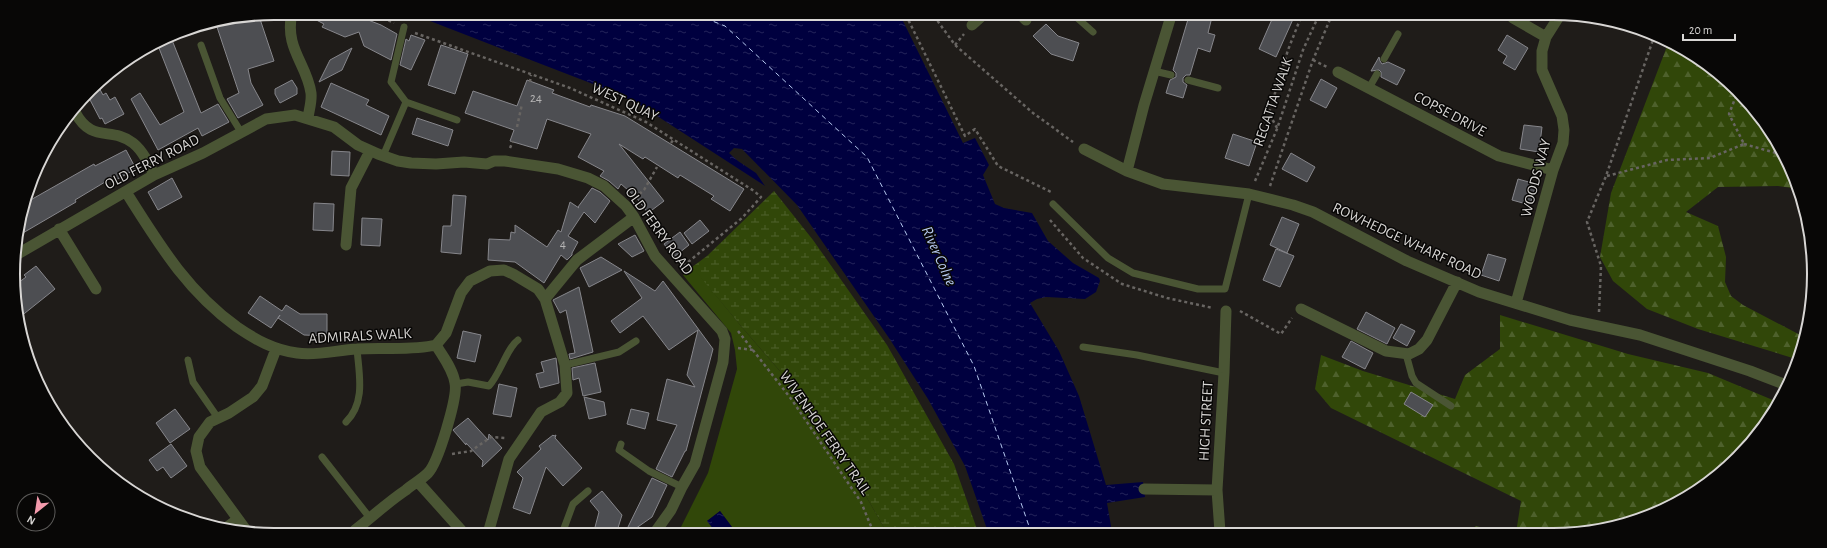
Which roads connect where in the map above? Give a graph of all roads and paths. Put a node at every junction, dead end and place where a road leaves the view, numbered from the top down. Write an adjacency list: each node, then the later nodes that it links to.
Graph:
1 (291, 20): 34 (street)
2 (387, 20): 14 (path, WEST QUAY)
3 (908, 20): 54 (path)
4 (937, 20): 42 (path)
5 (978, 20): 13 (street)
6 (1078, 20): 15 (lane)
7 (1170, 20): 21 (street)
8 (1301, 20): 37 (path)
9 (1317, 20): 37 (path, REGATTA WALK)
10 (1331, 20): 53 (path)
11 (1516, 20): 17 (street)
12 (1557, 20): 17 (street, WOODS WAY)
13 (972, 25)
14 (404, 28): 24 (path, WEST QUAY); 31 (lane)
15 (1092, 32)
16 (1398, 34): 20 (lane)
17 (1546, 37): 47 (street, WOODS WAY)
18 (1653, 40): 50 (path)
19 (202, 45): 38 (lane)
20 (1384, 60)
21 (1154, 71): 25 (lane); 48 (street)
22 (1338, 72): 29 (street, COPSE DRIVE)
23 (1376, 74): 29 (lane)
24 (531, 75): 27 (path); 39 (path, WEST QUAY)
25 (1171, 75)
26 (1188, 80): 28 (lane)
27 (530, 82)
28 (1218, 88)
29 (1369, 88): 47 (street, COPSE DRIVE)
30 (1735, 97): 41 (path)
31 (406, 102): 35 (lane); 45 (lane)
32 (522, 104): 36 (path)
33 (77, 114): 49 (street)
34 (308, 118): 38 (street, OLD FERRY ROAD); 43 (street, OLD FERRY ROAD)
35 (457, 120)
36 (517, 127)
37 (1277, 129): 52 (path, REGATTA WALK)
38 (241, 132): 49 (street, OLD FERRY ROAD)
39 (674, 139): 40 (path); 60 (path, WEST QUAY)
40 (671, 143)
41 (1744, 144): 44 (path); 50 (path)
42 (1084, 149): 48 (street, ROWHEDGE WHARF ROAD)
43 (370, 151): 45 (street, OLD FERRY ROAD); 58 (street)
44 (1776, 153)
45 (383, 156): 55 (street, OLD FERRY ROAD)
46 (657, 167): 55 (path)
47 (1553, 170): 64 (street, WOODS WAY)
48 (1127, 171): 52 (street, ROWHEDGE WHARF ROAD)
49 (154, 175): 51 (street, OLD FERRY ROAD)
50 (1606, 176): 67 (path)
51 (126, 192): 57 (street, OLD FERRY ROAD); 72 (street, ADMIRALS WALK)
52 (1249, 194): 53 (street, ROWHEDGE WHARF ROAD); 54 (lane)
53 (1266, 197): 61 (street, ROWHEDGE WHARF ROAD)
54 (1053, 204): 66 (path)
55 (626, 206): 56 (street, OLD FERRY ROAD)
56 (634, 217): 63 (street); 89 (street, OLD FERRY ROAD)
57 (59, 229): 59 (street, OLD FERRY ROAD); 62 (street)
58 (346, 244)
59 (21, 252)
60 (684, 265)
61 (1457, 282): 64 (street, ROWHEDGE WHARF ROAD); 75 (street)
62 (96, 289)
63 (546, 299): 70 (street); 77 (street)
64 (1516, 303): 67 (street, ROWHEDGE WHARF ROAD)
65 (1301, 309): 66 (path); 75 (street)
66 (1226, 311): 78 (street, HIGH STREET)
67 (1597, 324): 80 (street, ROWHEDGE WHARF ROAD)
68 (518, 340): 79 (lane)
69 (636, 341): 77 (lane)
70 (436, 345): 73 (street, ADMIRALS WALK); 79 (street)
71 (1082, 347): 78 (lane)
72 (276, 349): 73 (street, ADMIRALS WALK); 82 (street)
73 (357, 349): 83 (lane)
74 (753, 350): 102 (path, WIVENHOE FERRY TRAIL)
75 (1406, 354): 81 (lane)
76 (188, 360): 82 (lane)
77 (565, 365): 84 (street)
78 (1224, 373): 91 (street, HIGH STREET)
79 (456, 384): 88 (street)
80 (1782, 384)
81 (1451, 406)
82 (218, 418): 94 (street)
83 (346, 422)
84 (520, 443): 86 (path); 99 (street)
85 (621, 444): 89 (lane)
86 (471, 451)
87 (322, 457): 93 (lane)
88 (418, 482): 93 (street); 98 (street)
89 (682, 487): 101 (street, OLD FERRY ROAD)
90 (1144, 488): 91 (street)
91 (1217, 490): 103 (street, HIGH STREET)
92 (588, 491): 100 (lane)
93 (370, 518): 97 (street)
94 (237, 520): 95 (street); 96 (street)
95 (231, 524)
96 (242, 526)
97 (358, 528)
98 (456, 528)
99 (490, 528)
100 (564, 528)
101 (658, 528)
102 (872, 528)
103 (1220, 528)

